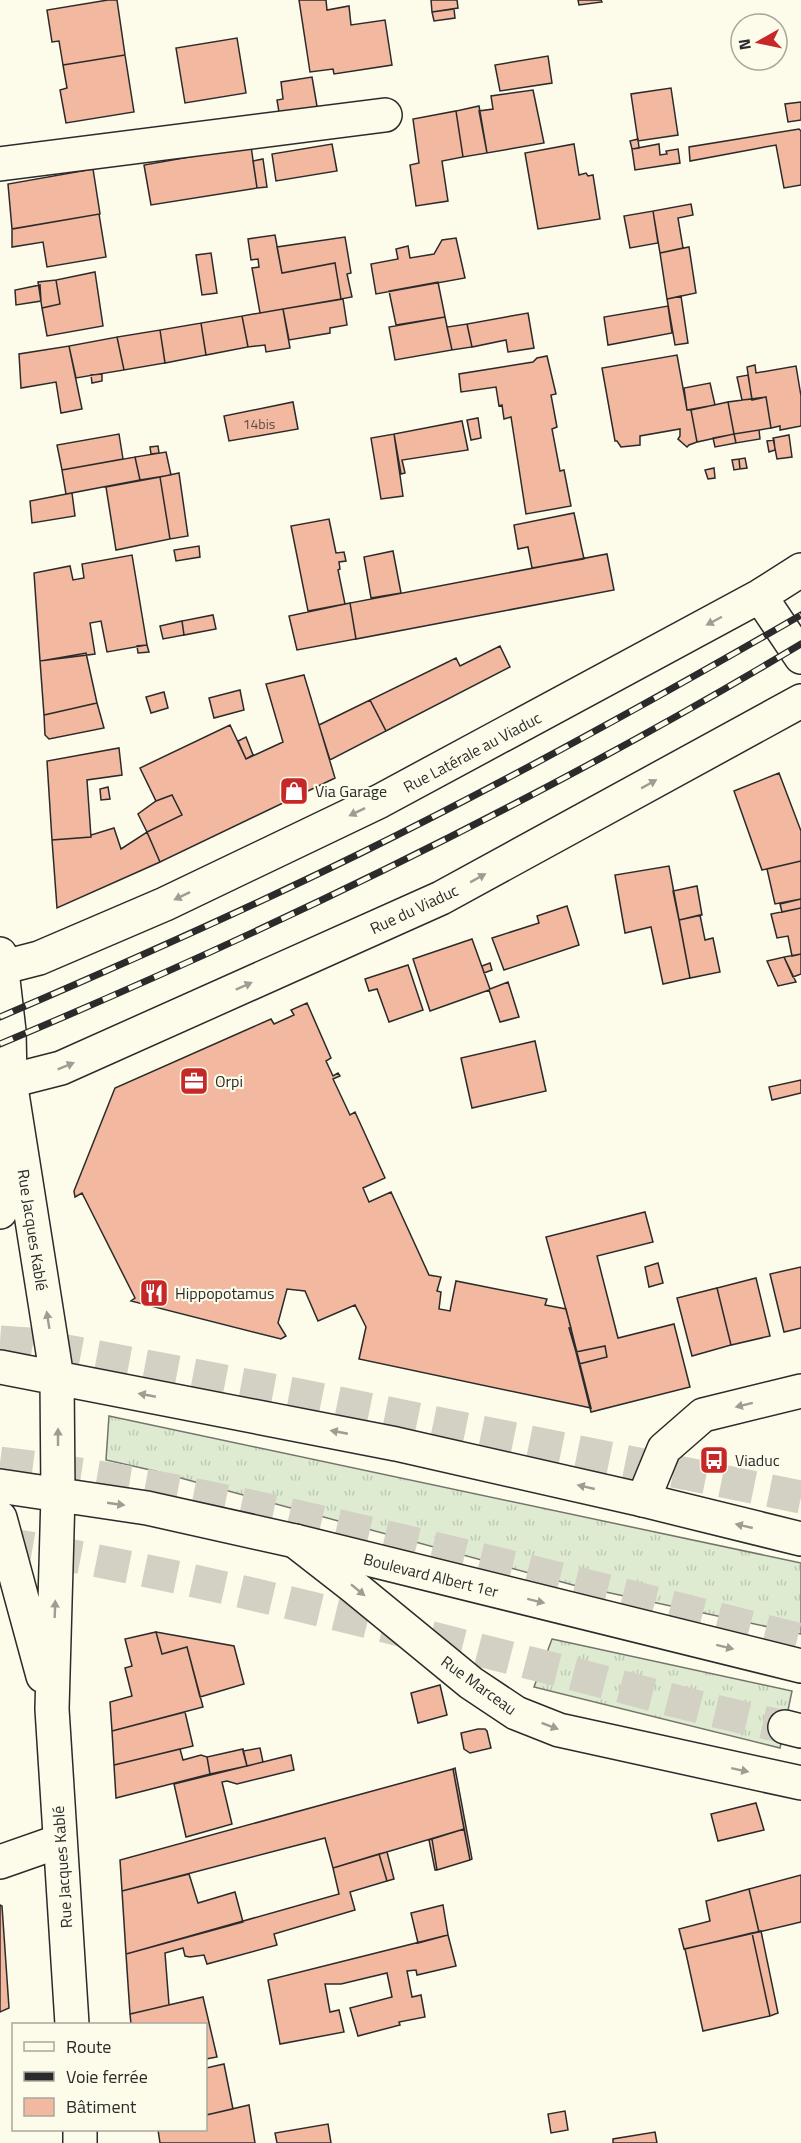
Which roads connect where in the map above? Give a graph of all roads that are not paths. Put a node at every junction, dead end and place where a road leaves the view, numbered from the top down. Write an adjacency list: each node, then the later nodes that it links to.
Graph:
1 (385, 115): 2 (main road)
2 (0, 164)
3 (801, 570): 4 (main road, Rue Latérale au Viaduc)
4 (760, 596): 5 (main road); 7 (main road, Rue Latérale au Viaduc, one-way to 7)
5 (801, 657)
6 (801, 701): 8 (main road, Rue du Viaduc, one-way to 6)
7 (1, 964): 8 (main road, Rue Jacques Kablé)
8 (10, 1081): 9 (main road, Rue Jacques Kablé); 11 (main road, Rue Jacques Kablé, one-way to 8)
9 (0, 1212)
10 (0, 1366): 11 (main road)
11 (57, 1378): 14 (main road, Rue Jacques Kablé, one-way to 11); 15 (main road, one-way to 11)
12 (801, 1391): 15 (main road, one-way to 15)
13 (0, 1486): 14 (main road, Boulevard Albert 1er)
14 (58, 1495): 18 (main road, Boulevard Albert 1er, one-way to 18); 20 (main road, Rue Jacques Kablé, one-way to 14)
15 (643, 1500): 17 (main road, one-way to 15)
16 (0, 1518): 20 (main road, Rue Jacques Kablé)
17 (801, 1539)
18 (296, 1541): 19 (main road, Boulevard Albert 1er, one-way to 19); 21 (main road, Rue Marceau, one-way to 21)
19 (801, 1666)
20 (52, 1709): 22 (main road, Rue Jacques Kablé)
21 (801, 1783)
22 (60, 1841): 23 (main road); 24 (main road, Rue Jacques Kablé)
23 (0, 1862)
24 (72, 2023)

